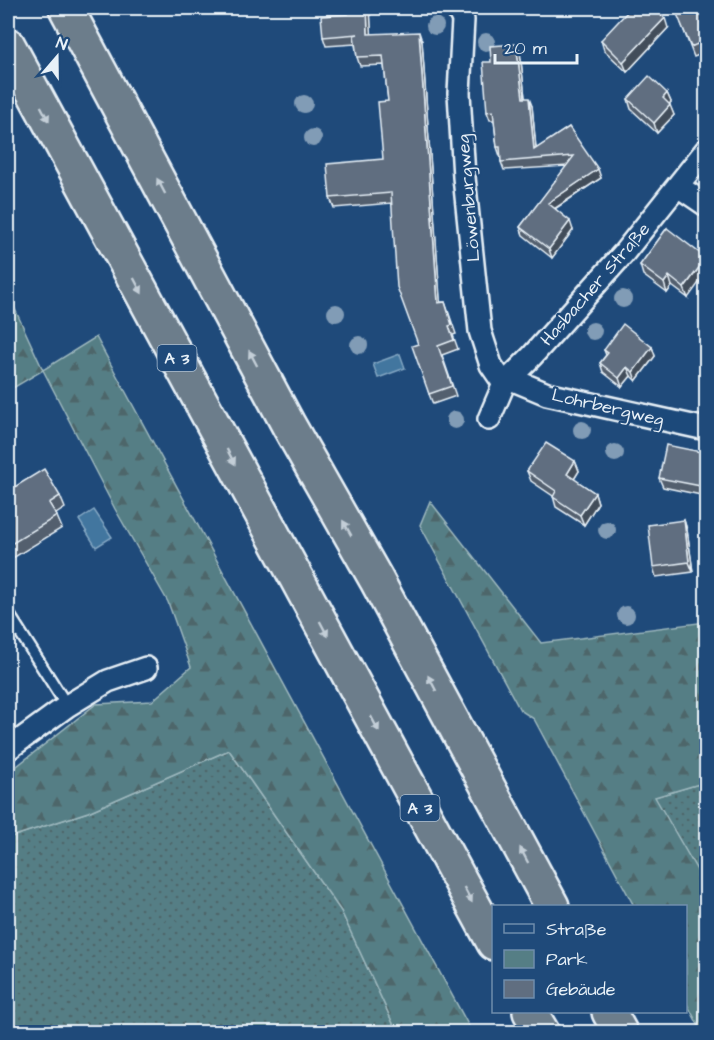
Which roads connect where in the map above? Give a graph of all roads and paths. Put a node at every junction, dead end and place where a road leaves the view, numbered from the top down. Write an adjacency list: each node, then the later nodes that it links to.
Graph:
1 (66, 8): 14 (highway, one-way to 1)
2 (464, 12): 7 (street, Löwenburgweg)
3 (8, 45): 15 (highway, A 3, one-way to 15)
4 (706, 150): 5 (street, Hasbacher Straße)
5 (678, 186): 6 (street); 7 (street, Hasbacher Straße)
6 (706, 204)
7 (507, 381): 8 (street, Hasbacher Straße); 9 (street, Lohrbergweg)
8 (489, 419)
9 (706, 429)
10 (8, 613): 12 (lane)
11 (146, 668): 12 (street)
12 (67, 706): 13 (street)
13 (8, 749)
14 (551, 905)
15 (492, 939)
16 (531, 1013): 18 (highway)
17 (610, 1013): 19 (highway)
18 (542, 1032)
19 (620, 1032)

